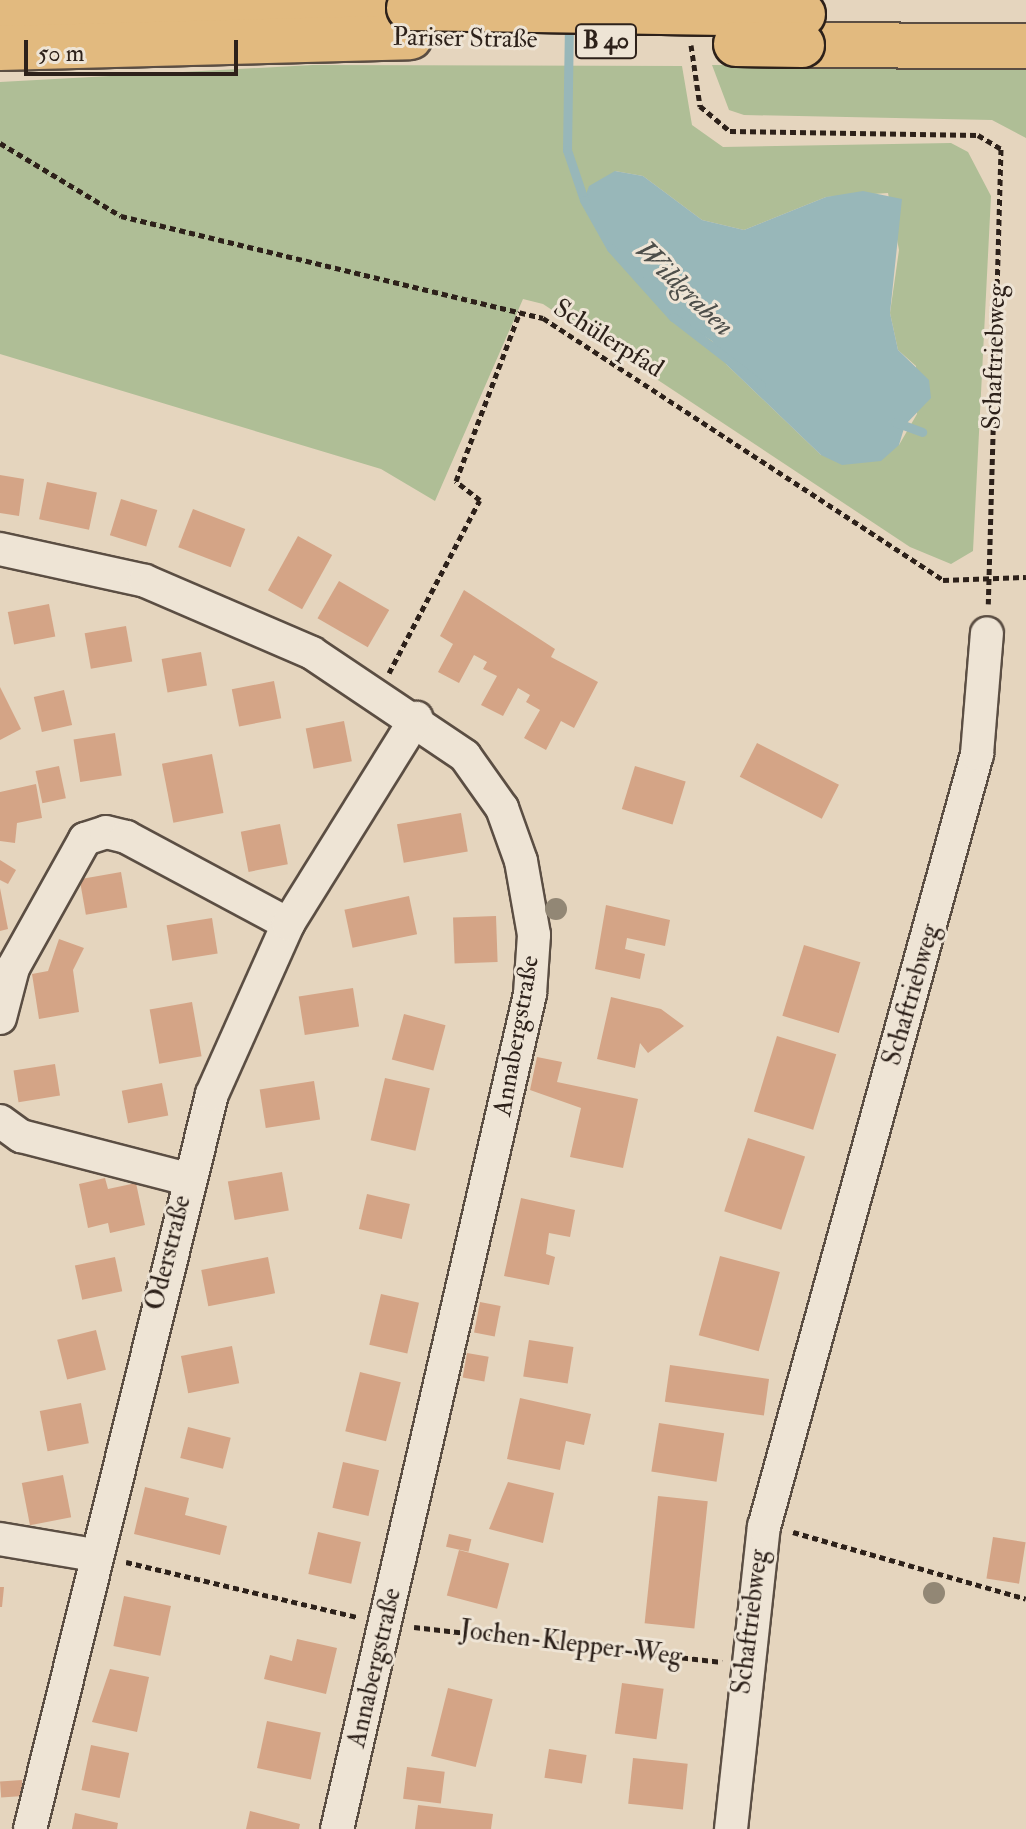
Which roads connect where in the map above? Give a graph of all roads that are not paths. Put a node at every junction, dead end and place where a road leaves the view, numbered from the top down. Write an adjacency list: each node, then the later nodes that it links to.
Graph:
1 (0, 11): 3 (highway, Pariser Straße / B 40)
2 (1026, 17): 4 (highway, Pariser Straße / B 40)
3 (409, 23): 4 (highway, Pariser Straße / B 40, bridge); 6 (highway, Pariser Straße / B 40)
4 (802, 29): 5 (highway, Pariser Straße / B 40)
5 (1026, 46)
6 (0, 48)
7 (0, 549): 9 (street, Annabergstraße)
8 (987, 633): 18 (street, Schaftriebweg)
9 (416, 718): 10 (street, Oderstraße); 17 (street, Annabergstraße)
10 (288, 924): 11 (street); 13 (street, Oderstraße)
11 (0, 1018)
12 (0, 1121): 13 (street)
13 (187, 1179): 15 (street, Oderstraße)
14 (0, 1539): 15 (street)
15 (106, 1557): 16 (street, Oderstraße)
16 (30, 1829)
17 (337, 1829)
18 (731, 1829)

